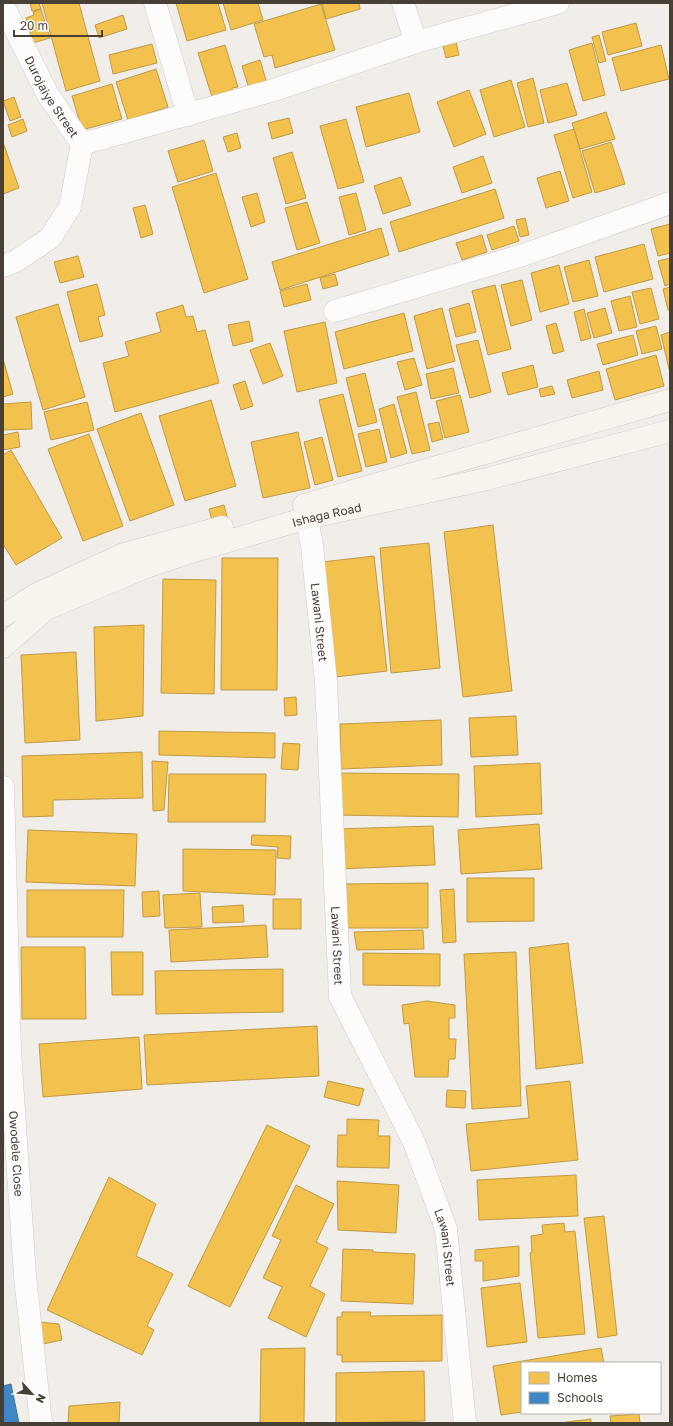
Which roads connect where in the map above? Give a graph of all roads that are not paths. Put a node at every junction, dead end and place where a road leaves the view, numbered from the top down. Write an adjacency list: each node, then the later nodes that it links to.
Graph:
1 (155, 3): 6 (street)
2 (403, 3): 5 (street)
3 (558, 3): 5 (street)
4 (3, 5): 7 (street, Durojaiye Street)
5 (416, 42): 6 (street)
6 (188, 115): 7 (street)
7 (82, 144): 9 (street)
8 (670, 203): 10 (street)
9 (3, 266)
10 (335, 311)
11 (670, 400): 14 (main road, Ishaga Road)
12 (670, 431): 13 (main road, Ishaga Road)
13 (307, 518): 15 (main road, Ishaga Road); 18 (street, Lawani Street)
14 (3, 616)
15 (3, 647)
16 (3, 787): 17 (street, Owodele Close)
17 (42, 1423)
18 (465, 1423)

